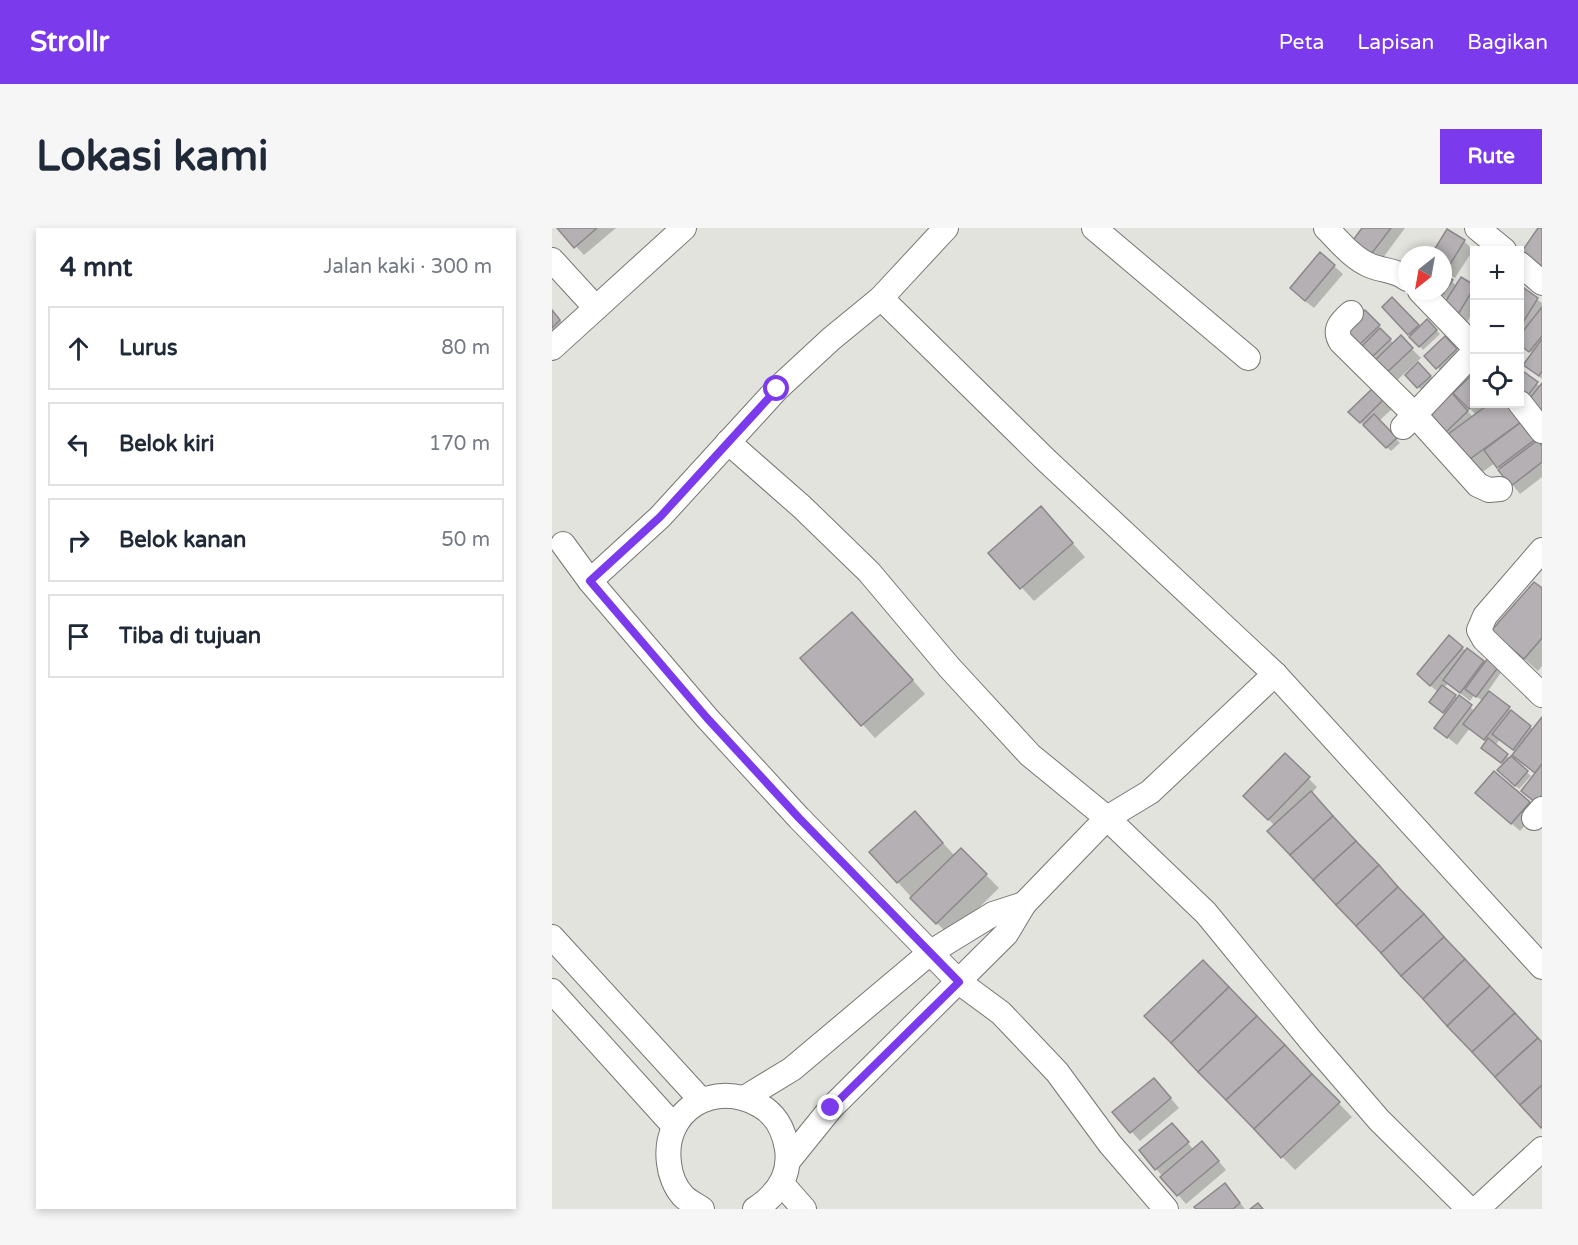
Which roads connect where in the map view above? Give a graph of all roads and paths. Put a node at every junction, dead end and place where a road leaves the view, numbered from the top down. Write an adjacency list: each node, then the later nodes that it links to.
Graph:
1 (684, 228): 13 (street)
2 (946, 228): 11 (street)
3 (1094, 228): 18 (street)
4 (1326, 228): 9 (street)
5 (1477, 228): 6 (street)
6 (1499, 246)
7 (552, 260): 13 (street)
8 (1524, 267): 10 (street)
9 (1398, 273)
10 (1542, 283)
11 (881, 298): 22 (street); 27 (street)
12 (1429, 300): 15 (street)
13 (596, 308): 16 (street)
14 (1351, 313): 20 (street)
15 (1470, 343)
16 (552, 348)
17 (1472, 354): 20 (street)
18 (1248, 358)
19 (1524, 408): 21 (street)
20 (1409, 421): 23 (street)
21 (1542, 431)
22 (728, 442): 26 (street); 29 (street)
23 (1500, 489)
24 (562, 544): 26 (street)
25 (1542, 550): 28 (street)
26 (590, 581): 32 (street)
27 (1275, 675): 29 (street); 33 (street)
28 (1542, 695)
29 (1107, 818): 30 (street); 46 (street)
30 (1024, 904): 32 (street); 34 (street)
31 (552, 937): 37 (street)
32 (931, 952): 34 (street); 36 (street)
33 (1542, 967)
34 (959, 982): 40 (street); 45 (street)
35 (552, 991): 38 (street)
36 (746, 1097): 37 (street); 40 (street)
37 (701, 1100): 38 (street)
38 (674, 1126): 42 (street)
39 (1542, 1149): 47 (street)
40 (789, 1160): 41 (street)
41 (782, 1184): 43 (street); 44 (street)
42 (684, 1204)
43 (755, 1209)
44 (804, 1209)
45 (1166, 1209)
46 (1469, 1209)
47 (1477, 1209)

